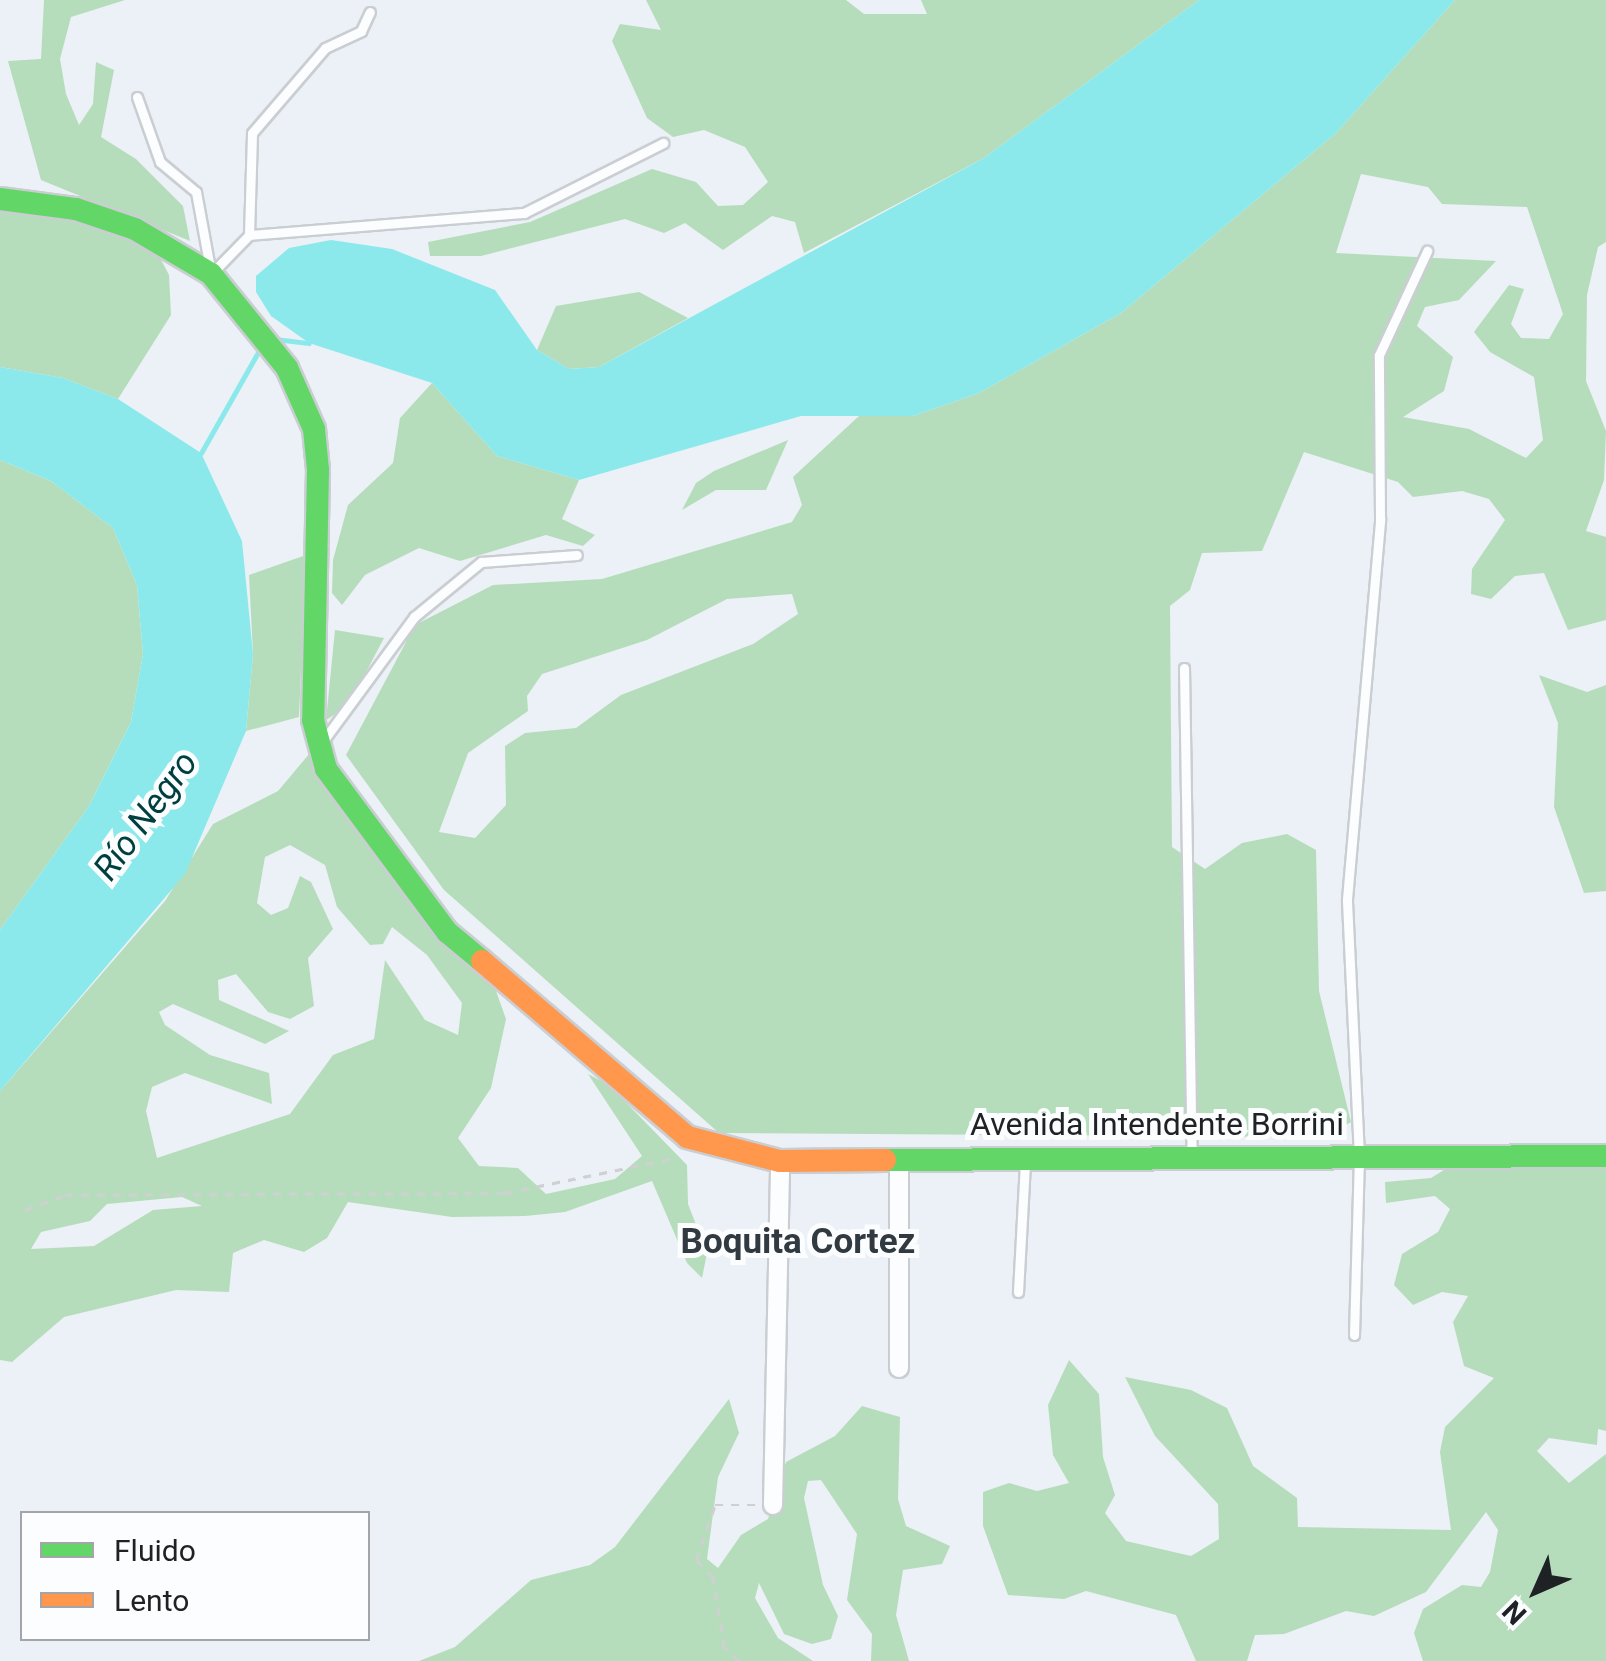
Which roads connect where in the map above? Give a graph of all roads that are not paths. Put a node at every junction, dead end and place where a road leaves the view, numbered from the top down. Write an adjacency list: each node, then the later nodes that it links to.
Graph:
1 (370, 12): 5 (lane)
2 (137, 97): 7 (lane)
3 (663, 143): 5 (lane)
4 (0, 199): 7 (street)
5 (248, 235): 7 (lane)
6 (1427, 251): 12 (lane)
7 (211, 274): 10 (street)
8 (577, 555): 10 (lane)
9 (1184, 668): 11 (lane)
10 (318, 747): 16 (street, Avenida Intendente Borrini)
11 (1192, 1154): 12 (street, Avenida Intendente Borrini); 14 (street, Avenida Intendente Borrini)
12 (1360, 1156): 13 (street, Avenida Intendente Borrini); 18 (lane)
13 (1606, 1156)
14 (1026, 1157): 15 (street, Avenida Intendente Borrini); 17 (lane)
15 (899, 1159): 16 (street, Avenida Intendente Borrini); 19 (street)
16 (780, 1162): 20 (street)
17 (1018, 1292)
18 (1354, 1335)
19 (900, 1368)
20 (773, 1505)

